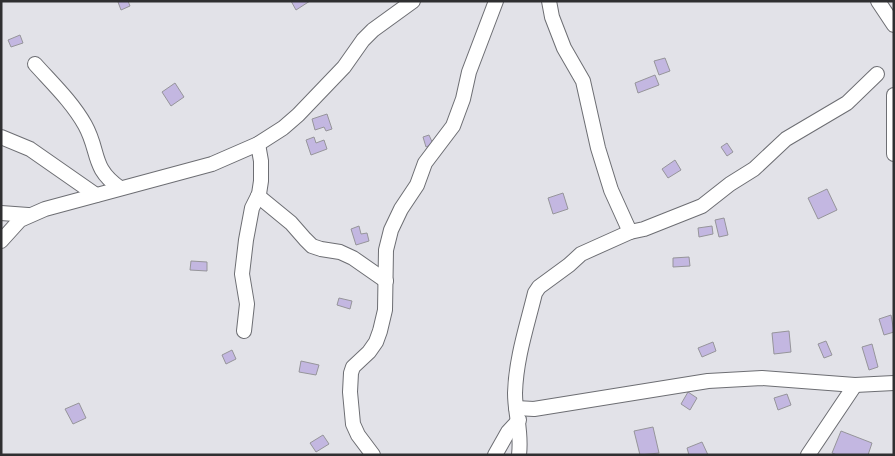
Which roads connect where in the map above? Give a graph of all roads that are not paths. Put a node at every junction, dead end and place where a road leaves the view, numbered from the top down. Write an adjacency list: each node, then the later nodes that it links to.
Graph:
1 (413, 1): 10 (street)
2 (496, 1): 19 (street)
3 (549, 1): 17 (street)
4 (878, 1): 5 (street)
5 (894, 25)
6 (35, 64): 12 (street)
7 (877, 74): 17 (street)
8 (894, 95): 11 (street)
9 (1, 137): 13 (street)
10 (258, 144): 12 (street); 14 (street)
11 (894, 154)
12 (120, 188): 13 (street)
13 (96, 195): 16 (street)
14 (258, 196): 19 (street); 20 (street)
15 (1, 212): 16 (street)
16 (28, 215): 18 (street)
17 (630, 232): 23 (street)
18 (1, 241)
19 (386, 282): 24 (street)
20 (244, 331)
21 (894, 384): 22 (street)
22 (855, 385): 23 (street); 27 (street)
23 (517, 414): 25 (street); 26 (street)
24 (373, 455)
25 (495, 455)
26 (519, 455)
27 (808, 455)

